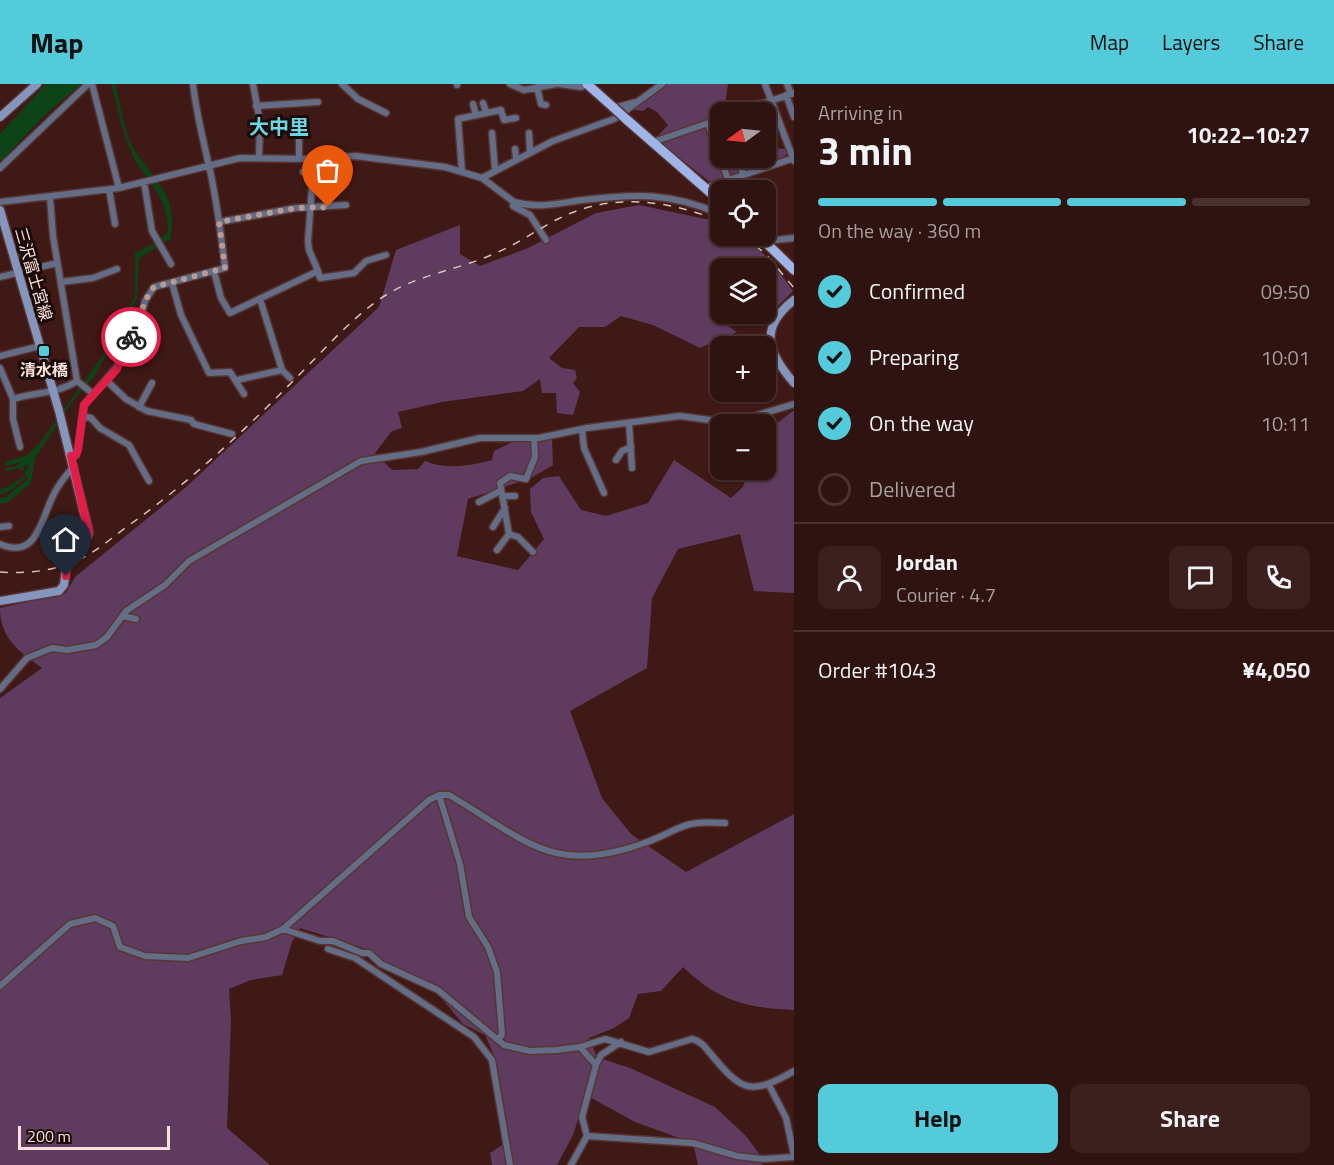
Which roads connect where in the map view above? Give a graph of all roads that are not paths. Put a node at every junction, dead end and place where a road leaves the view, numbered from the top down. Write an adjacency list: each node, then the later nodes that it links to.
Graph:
1 (37, 84): 26 (main road)
2 (90, 84): 45 (street); 57 (street)
3 (193, 84): 44 (street)
4 (252, 84): 21 (street)
5 (342, 84): 24 (street)
6 (510, 84): 12 (street)
7 (557, 84): 8 (street); 12 (street)
8 (587, 84): 22 (main road)
9 (662, 84): 16 (street)
10 (765, 84): 14 (street)
11 (787, 84): 13 (street)
12 (537, 87): 20 (street)
13 (790, 94): 14 (street); 27 (street)
14 (772, 100): 17 (street); 43 (street)
15 (318, 102): 21 (street)
16 (640, 102): 22 (street); 38 (street)
17 (766, 102)
18 (483, 103): 23 (street)
19 (473, 104): 25 (street)
20 (546, 105)
21 (256, 106): 39 (street)
22 (614, 108): 34 (main road, bridge)
23 (486, 112): 25 (street); 28 (street)
24 (386, 113)
25 (476, 115): 52 (street)
26 (0, 117)
27 (794, 117)
28 (516, 118)
29 (708, 123): 30 (street); 34 (street)
30 (710, 129)
31 (492, 133): 37 (street)
32 (529, 133): 38 (street)
33 (299, 137): 41 (street)
34 (653, 142): 58 (main road)
35 (515, 149): 40 (street)
36 (482, 150): 37 (street)
37 (492, 150): 49 (street)
38 (530, 152): 40 (street)
39 (259, 156): 41 (street); 44 (street)
40 (516, 158): 49 (street)
41 (299, 159): 42 (street)
42 (314, 159): 50 (street); 52 (street)
43 (794, 159): 48 (street)
44 (209, 165): 56 (street); 68 (street)
45 (0, 168)
46 (724, 168): 55 (street)
47 (741, 168): 53 (street)
48 (759, 169): 53 (street)
49 (495, 170): 54 (street)
50 (313, 171): 51 (street); 65 (street)
51 (303, 172)
52 (462, 172): 54 (street)
53 (743, 174): 55 (street)
54 (482, 178): 63 (street)
55 (728, 179): 58 (street)
56 (146, 182): 57 (street); 76 (street)
57 (119, 188): 59 (street)
58 (705, 188): 60 (main road)
59 (110, 189): 61 (street); 69 (street)
60 (710, 192)
61 (50, 197): 62 (street); 75 (street)
62 (0, 202)
63 (514, 202): 67 (street); 72 (street)
64 (346, 205): 65 (street)
65 (311, 208): 68 (street); 80 (street)
66 (0, 210): 81 (main road, 三沢富士宮線)
67 (710, 210)
68 (219, 222): 79 (street)
69 (116, 224)
70 (776, 238): 71 (street)
71 (794, 238)
72 (546, 240)
73 (771, 246): 78 (main road)
74 (387, 255): 80 (street)
75 (57, 263): 81 (street); 83 (street)
76 (171, 264)
77 (117, 269): 83 (street)
78 (794, 270)
79 (214, 271): 84 (street); 85 (street)
80 (318, 271): 85 (street)
81 (19, 272): 82 (street); 87 (main road, 三沢富士宮線)
82 (0, 277)
83 (61, 282): 94 (street)
84 (172, 283): 92 (street); 93 (street)
85 (260, 299): 90 (street)
86 (794, 300): 96 (main road)
87 (40, 346): 88 (street); 97 (main road, 三沢富士宮線)
88 (0, 356)
89 (0, 368): 100 (street)
90 (282, 370): 91 (street); 92 (street)
91 (290, 378)
92 (237, 380): 99 (street)
93 (106, 381): 98 (street); 102 (street)
94 (79, 383): 97 (street); 98 (street)
95 (152, 383): 102 (street)
96 (794, 383)
97 (53, 392): 100 (street); 110 (main road, 三沢富士宮線)
98 (89, 392): 103 (street)
99 (244, 394)
100 (13, 399): 108 (street)
101 (794, 404): 104 (street)
102 (139, 407): 106 (street)
103 (82, 416): 110 (street); 114 (street)
104 (629, 423): 105 (street); 109 (street)
105 (582, 429): 107 (street); 116 (street)
106 (232, 434)
107 (534, 438): 115 (street); 128 (street)
108 (20, 447)
109 (631, 447): 111 (street); 113 (street)
110 (71, 456): 112 (main road, 三沢富士宮線)
111 (616, 460)
112 (74, 466): 124 (street); 127 (main road, 三沢富士宮線)
113 (632, 468)
114 (149, 481)
115 (501, 493): 117 (street); 118 (street); 119 (street)
116 (604, 493)
117 (515, 496)
118 (479, 502)
119 (505, 508): 122 (street); 123 (street)
120 (9, 526): 121 (street)
121 (0, 527)
122 (493, 527)
123 (508, 534): 125 (street); 126 (street)
124 (0, 544)
125 (497, 550)
126 (533, 552)
127 (0, 601)
128 (123, 616): 129 (street); 130 (street)
129 (136, 619)
130 (0, 688)
131 (439, 795): 132 (street); 133 (street); 136 (street)
132 (725, 823)
133 (283, 929): 135 (street); 136 (street)
134 (328, 949): 144 (street)
135 (0, 986)
136 (498, 1041): 138 (street)
137 (621, 1042): 138 (street); 139 (street); 141 (street)
138 (580, 1047): 139 (street)
139 (596, 1065): 142 (street)
140 (794, 1071): 141 (street)
141 (769, 1085): 143 (street)
142 (586, 1136): 143 (street); 145 (street)
143 (794, 1156)
144 (510, 1165)
145 (571, 1165)

